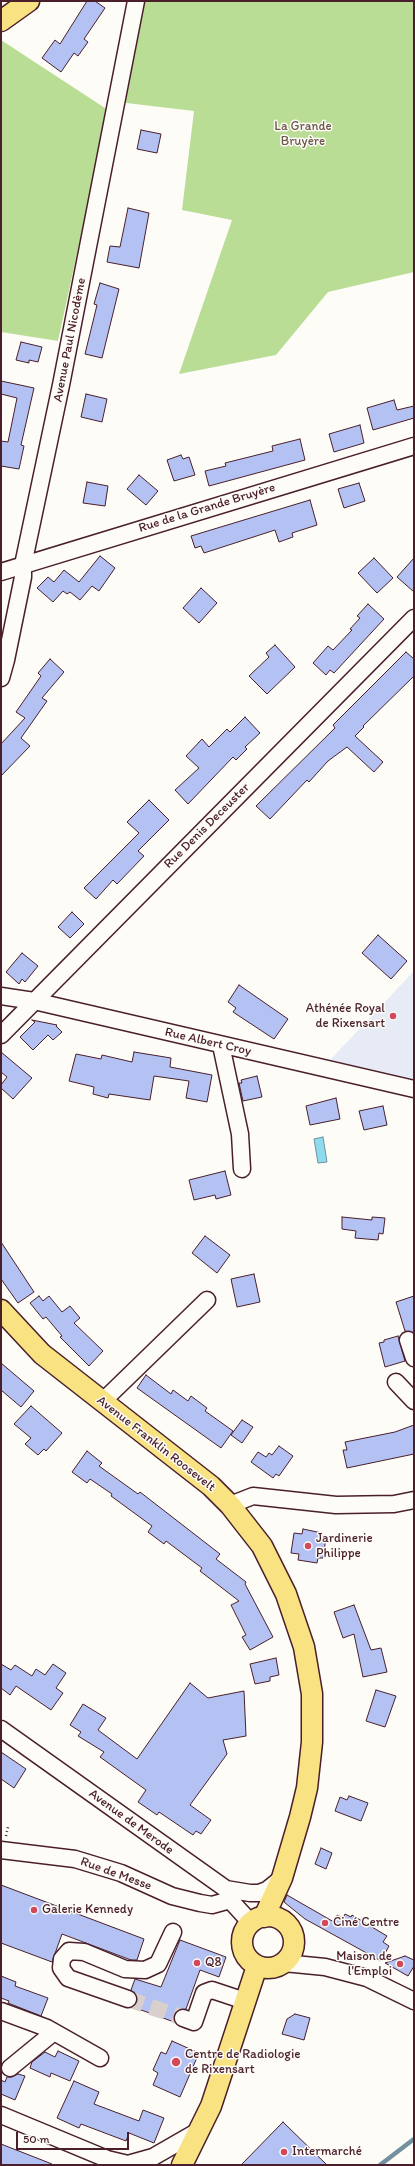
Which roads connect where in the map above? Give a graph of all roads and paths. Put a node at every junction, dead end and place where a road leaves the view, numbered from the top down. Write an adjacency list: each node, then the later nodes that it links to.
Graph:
1 (29, 1): 3 (main road)
2 (136, 1): 5 (street, Avenue Paul Nicodème)
3 (1, 21)
4 (414, 446): 5 (street, Rue de la Grande Bruyère)
5 (23, 565): 6 (street, Rue de la Grande Bruyère); 8 (street, Avenue Paul Nicodème)
6 (1, 572)
7 (414, 618): 10 (street, Rue Denis Deceuster)
8 (1, 678)
9 (1, 996): 10 (street, Rue Albert Croy)
10 (34, 1000): 11 (street, Rue Denis Deceuster); 12 (street, Rue Albert Croy)
11 (1, 1035)
12 (221, 1045): 13 (street, Rue Albert Croy); 14 (street)
13 (414, 1089)
14 (242, 1169)
15 (207, 1300): 21 (street)
16 (1, 1310): 21 (main road, Avenue Franklin Roosevelt)
17 (408, 1340): 18 (street)
18 (414, 1358)
19 (396, 1382): 20 (street)
20 (414, 1401)
21 (102, 1402): 23 (main road, Avenue Franklin Roosevelt)
22 (414, 1500): 23 (street)
23 (230, 1505): 28 (main road, Avenue Franklin Roosevelt)
24 (1, 1729): 29 (street, Avenue de Merode)
25 (8, 1827): 26 (path)
26 (7, 1833)
27 (1, 1850): 29 (street, Rue de Messe)
28 (282, 1878): 29 (street); 30 (main road, Avenue Franklin Roosevelt)
29 (228, 1895): 30 (street, Avenue de Merode)
30 (257, 1920): 32 (main road); 33 (main road)
31 (173, 1932): 34 (street)
32 (284, 1963): 33 (main road); 36 (street)
33 (257, 1966): 35 (main road)
34 (128, 1999)
35 (245, 2001): 38 (street); 43 (main road)
36 (414, 2001)
37 (1, 2011): 39 (street)
38 (183, 2018)
39 (54, 2032): 40 (street); 41 (street)
40 (100, 2058)
41 (10, 2068)
42 (1, 2115): 43 (street)
43 (200, 2130): 44 (main road)
44 (182, 2165)

